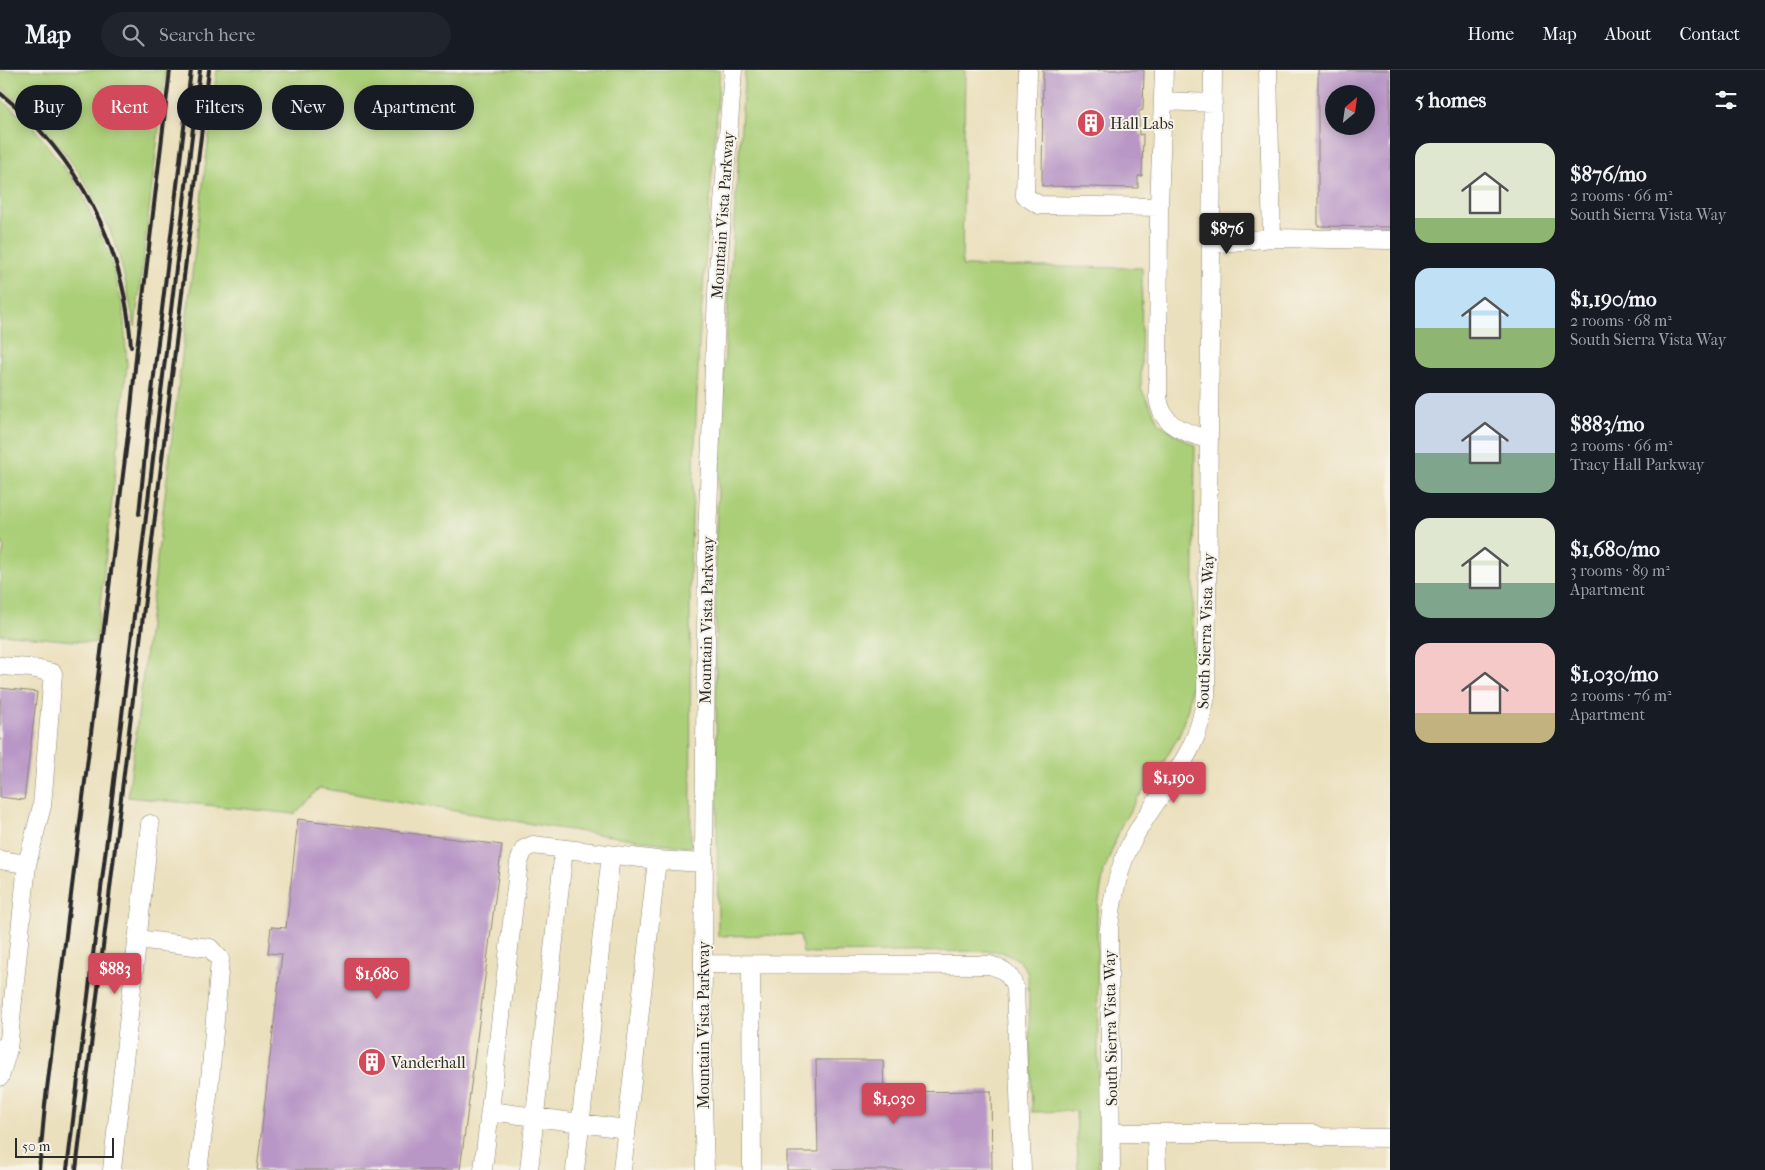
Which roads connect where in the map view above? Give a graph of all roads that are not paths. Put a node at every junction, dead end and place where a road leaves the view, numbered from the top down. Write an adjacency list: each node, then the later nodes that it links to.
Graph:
1 (733, 70): 19 (street, Mountain Vista Parkway)
2 (1028, 70): 8 (street)
3 (1164, 70): 6 (street)
4 (1213, 70): 7 (street, South Sierra Vista Way)
5 (1268, 70): 9 (street)
6 (1163, 101): 7 (street); 8 (street)
7 (1213, 103): 11 (street, South Sierra Vista Way)
8 (1159, 207): 12 (street)
9 (1272, 238): 10 (street); 11 (street)
10 (1390, 240)
11 (1211, 244): 12 (street, South Sierra Vista Way)
12 (1209, 440): 30 (street, South Sierra Vista Way)
13 (0, 666): 20 (street)
14 (150, 824): 21 (street)
15 (564, 849): 16 (street); 26 (street); 27 (street)
16 (611, 854): 18 (street); 28 (street)
17 (0, 860): 20 (street)
18 (657, 860): 19 (street); 29 (street)
19 (704, 863): 22 (street, Mountain Vista Parkway)
20 (26, 864): 24 (street)
21 (137, 939): 33 (street); 34 (street)
22 (702, 964): 23 (street); 39 (street, Mountain Vista Parkway)
23 (751, 965): 40 (street); 41 (street)
24 (4, 1049): 25 (street)
25 (0, 1077)
26 (490, 1112): 27 (street); 35 (street)
27 (536, 1117): 28 (street); 36 (street)
28 (581, 1124): 29 (street); 37 (street)
29 (626, 1129): 38 (street)
30 (1111, 1133): 31 (street); 42 (street, South Sierra Vista Way)
31 (1156, 1133): 32 (street); 43 (street)
32 (1390, 1138)
33 (112, 1170)
34 (198, 1170)
35 (483, 1170)
36 (529, 1170)
37 (575, 1170)
38 (622, 1170)
39 (705, 1170)
40 (752, 1170)
41 (1022, 1170)
42 (1112, 1170)
43 (1157, 1170)

